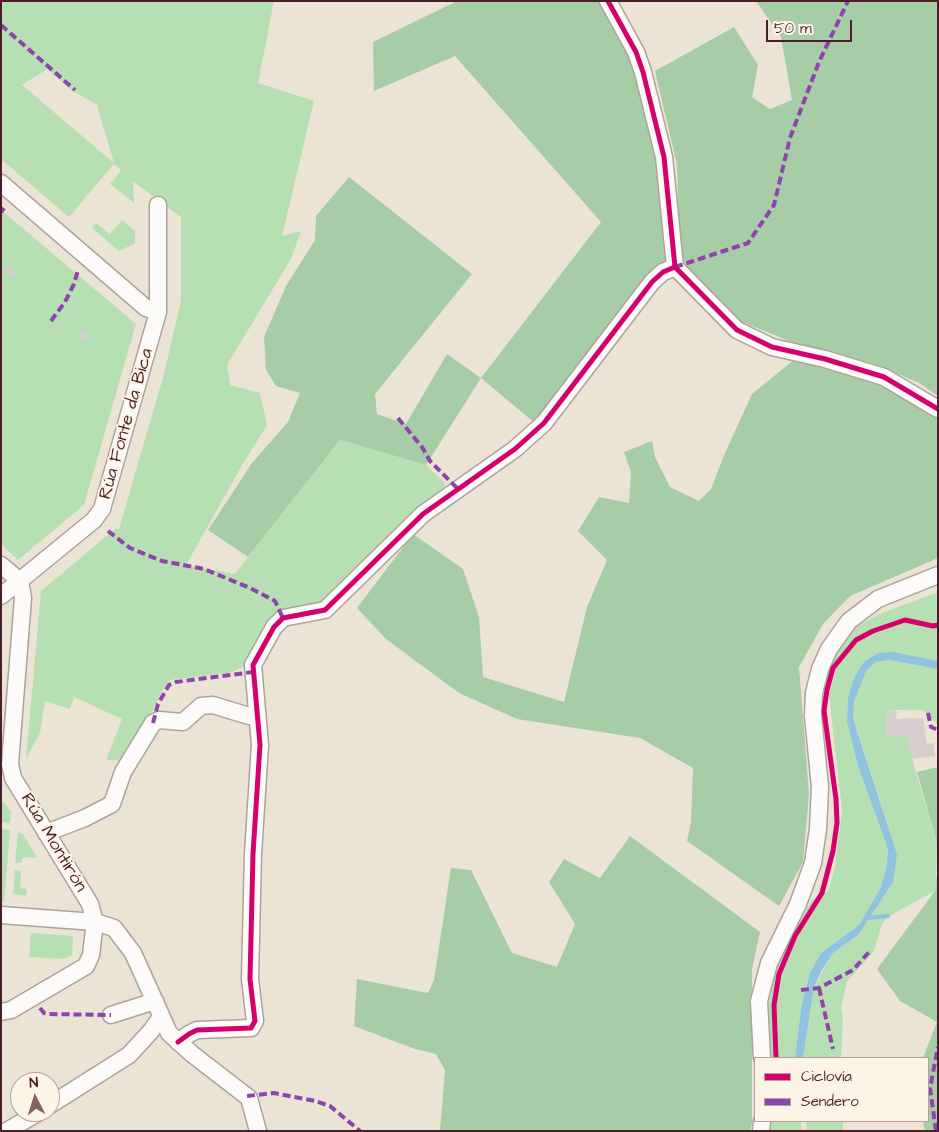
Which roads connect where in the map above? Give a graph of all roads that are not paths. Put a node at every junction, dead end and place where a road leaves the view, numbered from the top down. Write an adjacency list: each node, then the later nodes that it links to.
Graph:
1 (608, 1): 4 (street)
2 (1, 183): 5 (street)
3 (158, 205): 5 (street, Rúa Fonte da Bica)
4 (675, 267): 6 (street); 11 (street)
5 (158, 312): 9 (street, Rúa Fonte da Bica)
6 (938, 409)
7 (1, 565): 9 (street)
8 (938, 575): 20 (street)
9 (20, 581): 10 (street, Rúa Fonte da Bica); 12 (street, Rúa Montirón)
10 (1, 596)
11 (256, 715): 12 (street); 19 (street)
12 (46, 833): 14 (street, Rúa Montirón)
13 (1, 915): 14 (street)
14 (95, 922): 15 (street); 16 (street)
15 (154, 1001): 17 (street); 18 (street)
16 (1, 1012)
17 (112, 1014)
18 (161, 1017): 19 (street); 21 (street)
19 (178, 1042): 24 (street)
20 (762, 1057)
21 (60, 1099)
22 (22, 1126): 23 (street)
23 (7, 1131)
24 (258, 1131)

